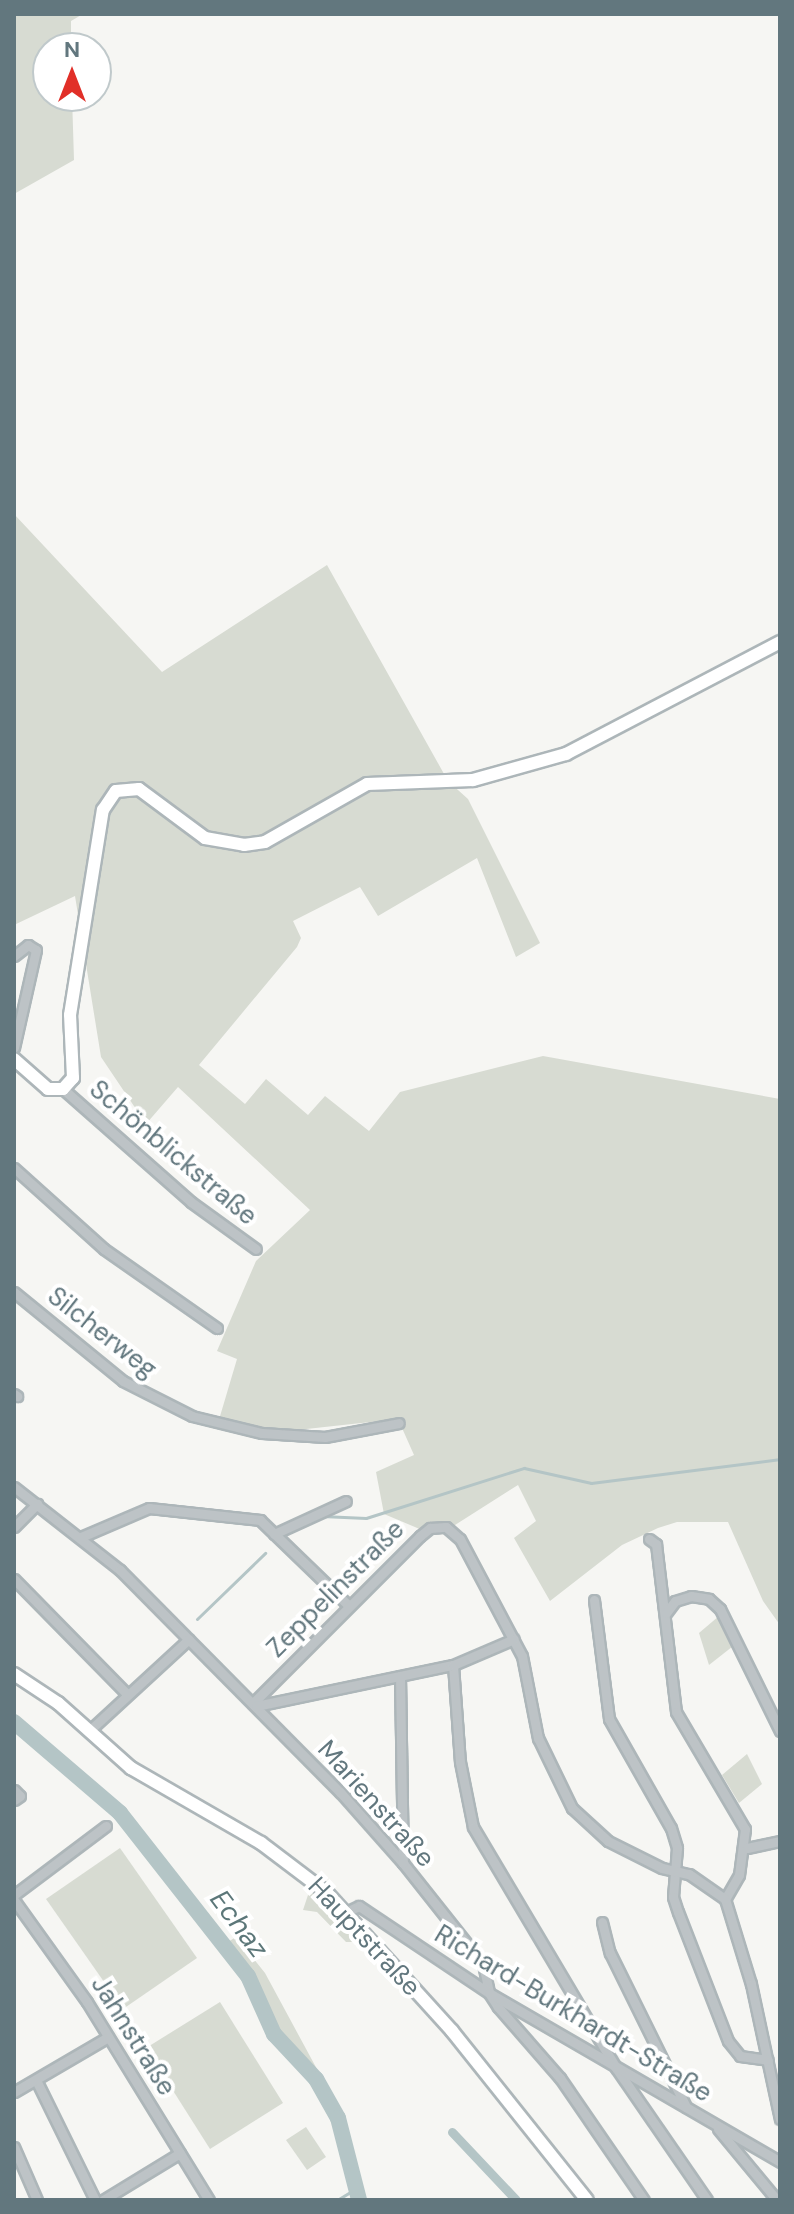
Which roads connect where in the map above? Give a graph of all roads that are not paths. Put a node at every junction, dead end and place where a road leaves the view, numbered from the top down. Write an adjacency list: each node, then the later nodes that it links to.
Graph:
1 (780, 642): 5 (street)
2 (14, 956): 3 (street)
3 (14, 1048)
4 (14, 1059): 5 (street)
5 (63, 1089): 7 (street, Schönblickstraße)
6 (14, 1168): 9 (street)
7 (256, 1249)
8 (14, 1292): 10 (street, Silcherweg)
9 (217, 1328)
10 (399, 1423)
11 (14, 1487): 13 (street, Marienstraße)
12 (346, 1501): 15 (street)
13 (37, 1504): 14 (street); 16 (street, Marienstraße)
14 (14, 1527)
15 (274, 1534): 16 (street); 20 (street)
16 (81, 1537): 22 (street, Marienstraße)
17 (649, 1539): 21 (street)
18 (14, 1579): 27 (street)
19 (594, 1600): 37 (street)
20 (348, 1605): 23 (street, Zeppelinstraße); 28 (street, Zeppelinstraße)
21 (666, 1613): 30 (street); 35 (street)
22 (189, 1639): 27 (street); 28 (street, Marienstraße)
23 (514, 1639): 24 (street); 37 (street, Zeppelinstraße)
24 (453, 1665): 26 (street); 45 (street)
25 (14, 1674): 29 (street, Hauptstraße)
26 (400, 1676): 28 (street); 36 (street)
27 (127, 1694): 29 (street)
28 (255, 1705): 36 (street, Marienstraße)
29 (90, 1730): 40 (street, Hauptstraße)
30 (780, 1731)
31 (14, 1790): 32 (street)
32 (14, 1800)
33 (106, 1826): 38 (street)
34 (780, 1841): 35 (street)
35 (747, 1848): 39 (street)
36 (403, 1863): 42 (street, Marienstraße)
37 (676, 1870): 39 (street, Zeppelinstraße); 44 (street)
38 (14, 1898): 43 (street, Jahnstraße)
39 (725, 1899): 44 (street)
40 (346, 1912): 42 (street, Richard-Burkhardt-Straße); 59 (street, Hauptstraße)
41 (602, 1922): 49 (street)
42 (489, 1993): 45 (street, Richard-Burkhardt-Straße); 60 (street, Marienstraße)
43 (108, 2037): 47 (street); 53 (street, Jahnstraße)
44 (768, 2060): 50 (street)
45 (616, 2068): 49 (street, Richard-Burkhardt-Straße); 61 (street)
46 (14, 2078): 48 (street)
47 (36, 2080): 48 (street); 56 (street)
48 (16, 2091)
49 (686, 2107): 51 (street, Richard-Burkhardt-Straße)
50 (780, 2119)
51 (716, 2126): 54 (street, Richard-Burkhardt-Straße); 62 (street)
52 (14, 2147): 55 (street)
53 (180, 2153): 57 (street); 58 (street, Jahnstraße)
54 (780, 2162)
55 (37, 2200)
56 (95, 2200)
57 (103, 2200)
58 (209, 2200)
59 (587, 2200)
60 (644, 2200)
61 (707, 2200)
62 (777, 2200)

